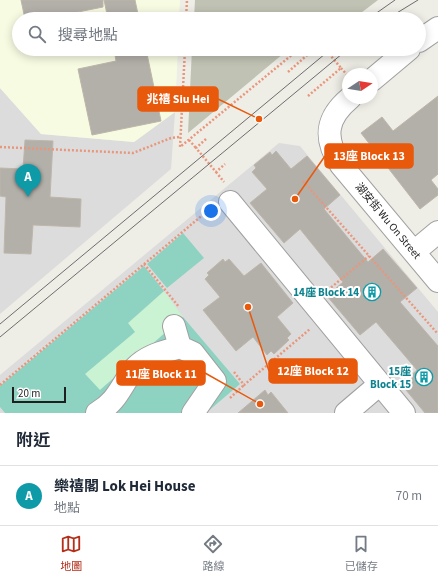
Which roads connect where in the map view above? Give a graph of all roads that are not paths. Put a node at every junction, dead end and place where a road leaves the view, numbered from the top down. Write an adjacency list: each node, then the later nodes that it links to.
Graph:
1 (438, 28): 2 (street)
2 (426, 36)
3 (401, 56): 4 (street)
4 (378, 75)
5 (344, 104): 8 (street, 湖安街 Wu On Street)
6 (222, 197): 12 (street)
7 (438, 232): 8 (street)
8 (414, 252): 9 (street, 湖安街 Wu On Street)
9 (438, 281)
10 (178, 319): 11 (street)
11 (180, 347): 13 (street); 14 (street)
12 (380, 384): 15 (street); 16 (street)
13 (97, 413)
14 (193, 413)
15 (346, 413)
16 (404, 413)

